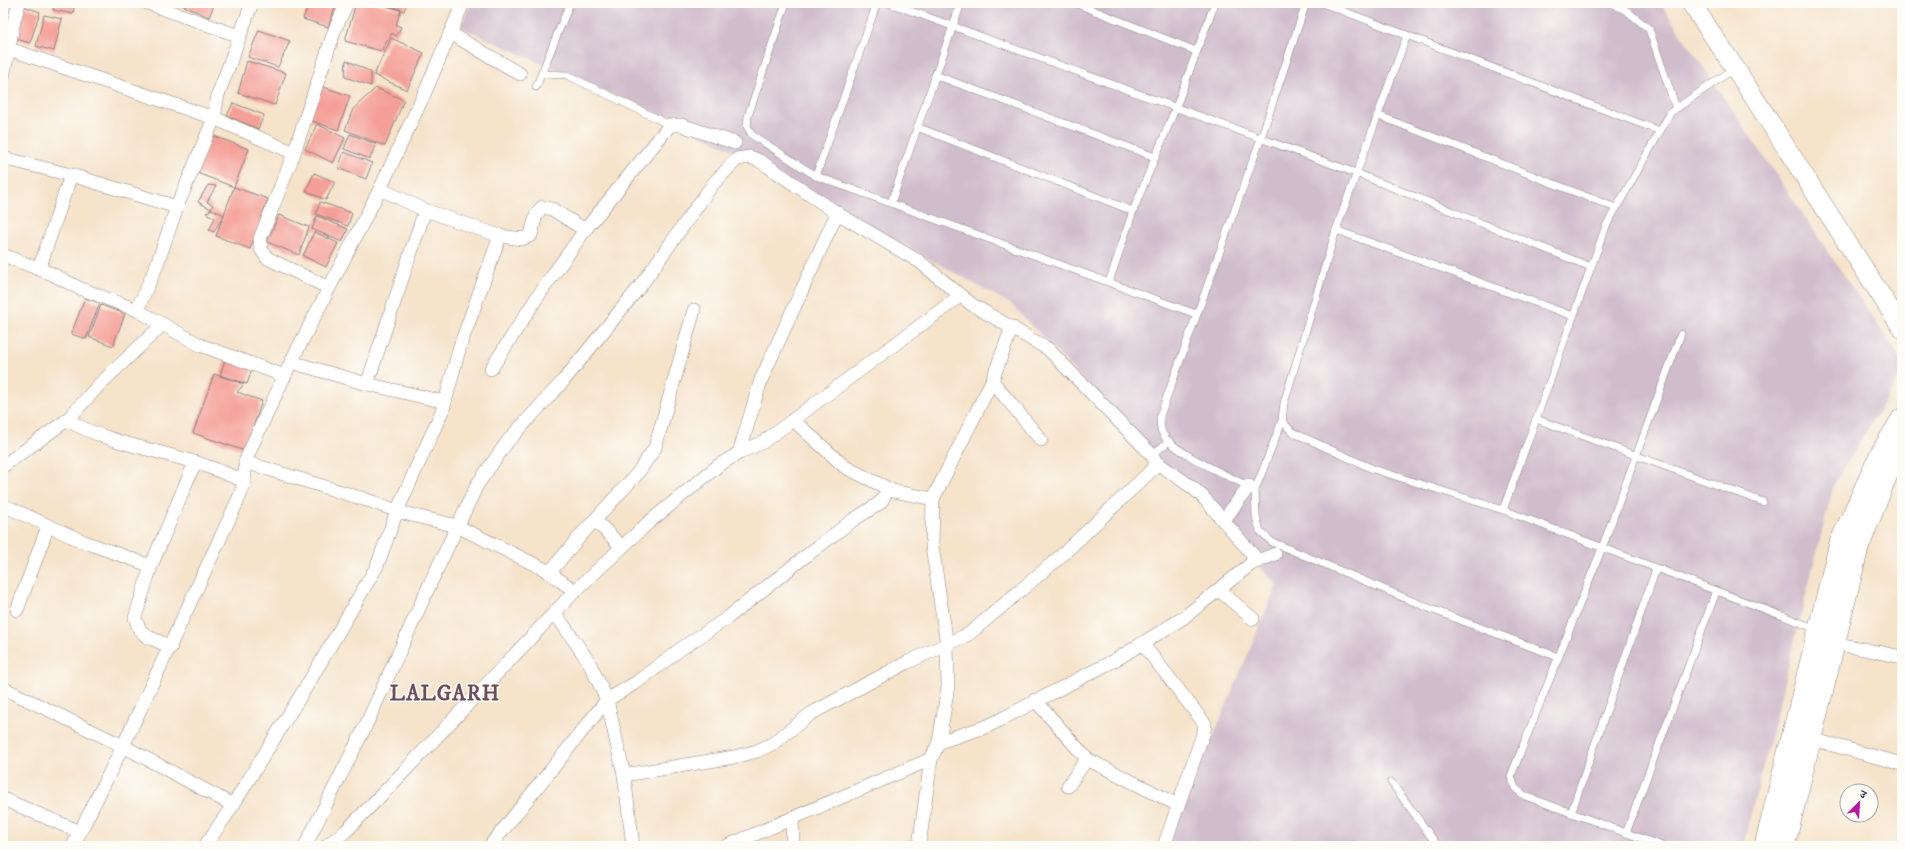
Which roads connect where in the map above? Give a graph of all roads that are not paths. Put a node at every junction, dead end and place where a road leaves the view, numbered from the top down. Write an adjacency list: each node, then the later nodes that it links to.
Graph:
1 (19, 3): 21 (street)
2 (147, 3): 20 (street)
3 (252, 3): 20 (street)
4 (347, 3): 38 (street)
5 (463, 3): 18 (street)
6 (570, 3): 25 (lane)
7 (786, 3): 43 (lane)
8 (877, 3): 43 (lane)
9 (889, 3): 17 (lane)
10 (961, 3): 17 (lane)
11 (1075, 3): 22 (lane)
12 (1215, 3): 22 (lane)
13 (1306, 3): 36 (lane)
14 (1322, 3): 19 (lane)
15 (1611, 3): 30 (lane)
16 (1691, 3): 23 (street)
17 (952, 26): 26 (lane); 29 (lane)
18 (450, 32): 24 (street); 44 (street)
19 (1407, 35): 31 (lane); 35 (lane)
20 (240, 36): 32 (street)
21 (9, 49): 27 (street); 32 (street)
22 (1196, 51): 29 (lane)
23 (1735, 68): 30 (lane); 66 (street)
24 (520, 74)
25 (542, 74): 28 (lane); 33 (lane)
26 (935, 75): 34 (lane); 39 (lane)
27 (3, 77)
28 (536, 87)
29 (1176, 107): 36 (lane); 39 (lane)
30 (1676, 108): 35 (lane)
31 (1377, 115): 41 (lane); 47 (lane)
32 (214, 118): 38 (street); 46 (street)
33 (670, 125): 37 (street); 51 (street)
34 (917, 127): 45 (lane); 49 (lane)
35 (1660, 131): 47 (lane)
36 (1261, 138): 41 (lane); 62 (lane)
37 (735, 143)
38 (294, 153): 58 (street)
39 (1155, 157): 49 (lane)
40 (3, 158): 42 (street)
41 (1356, 173): 52 (lane); 55 (lane)
42 (71, 175): 46 (street); 56 (street)
43 (816, 176): 45 (lane)
44 (380, 189): 48 (street); 58 (street)
45 (891, 203): 57 (lane)
46 (177, 206): 60 (street)
47 (1616, 208): 55 (lane)
48 (425, 210): 53 (street); 72 (street)
49 (1133, 211): 57 (lane)
50 (837, 213): 59 (street); 82 (street); 99 (street)
51 (584, 230): 53 (street); 69 (street)
52 (1336, 230): 63 (lane); 78 (lane)
53 (500, 236): 73 (street)
54 (3, 255): 56 (street)
55 (1591, 267): 63 (lane)
56 (39, 269): 60 (street)
57 (1109, 282): 62 (lane)
58 (329, 288): 68 (street)
59 (960, 296): 65 (street); 77 (street)
60 (137, 310): 64 (street)
61 (694, 310): 96 (street)
62 (1196, 314): 80 (lane)
63 (1573, 316): 74 (lane)
64 (163, 324): 70 (street); 76 (street)
65 (1012, 327): 71 (street); 84 (street)
66 (1902, 328)
67 (1681, 334): 83 (lane)
68 (291, 362): 70 (street); 72 (street)
69 (491, 370)
70 (285, 376): 86 (street)
71 (992, 381): 79 (street); 91 (street)
72 (367, 384): 73 (street)
73 (445, 402): 95 (street)
74 (1536, 419): 83 (lane); 94 (lane)
75 (1902, 419): 113 (main road)
76 (67, 420): 85 (street); 87 (street)
77 (793, 420): 82 (street); 90 (street)
78 (1282, 421): 89 (lane); 94 (lane)
79 (1041, 440)
80 (1169, 441): 84 (lane); 89 (lane)
81 (1902, 445): 113 (main road)
82 (739, 453): 100 (street)
83 (1637, 456): 92 (lane); 101 (lane)
84 (1154, 458): 97 (street); 115 (street)
85 (195, 462): 88 (street); 104 (street)
86 (244, 462): 88 (street); 95 (street)
87 (3, 466)
88 (245, 481): 116 (street)
89 (1252, 488): 97 (street); 117 (lane)
90 (889, 489): 91 (street); 120 (street)
91 (933, 499): 115 (street)
92 (1763, 502)
93 (3, 505): 98 (street)
94 (1503, 510): 101 (lane)
95 (397, 511): 99 (street); 132 (street)
96 (595, 520): 100 (street); 106 (street)
97 (1223, 520): 103 (street)
98 (48, 526): 104 (street); 110 (street)
99 (457, 526): 106 (street); 140 (street)
100 (622, 547): 108 (street)
101 (1602, 548): 105 (lane); 117 (lane)
102 (1275, 554): 103 (street)
103 (1252, 564): 107 (street)
104 (151, 566): 116 (street)
105 (1656, 569): 109 (lane); 134 (lane)
106 (549, 573): 108 (street)
107 (1219, 590): 112 (street); 114 (street)
108 (575, 591): 111 (street)
109 (1716, 592): 113 (lane); 137 (lane)
110 (17, 610)
111 (555, 613): 120 (street); 141 (street)
112 (1253, 619)
113 (1827, 636): 118 (street); 122 (main road); 150 (main road)
114 (1142, 643): 121 (street); 133 (street)
115 (947, 646): 123 (street); 128 (street)
116 (171, 647): 124 (street)
117 (1558, 657): 134 (lane)
118 (1902, 658)
119 (3, 688): 124 (street)
120 (607, 700): 128 (street); 142 (street)
121 (1035, 700): 123 (street); 126 (street)
122 (1811, 739): 127 (street); 151 (main road)
123 (939, 742): 125 (street)
124 (123, 746): 132 (street); 136 (street)
125 (930, 759): 135 (street); 146 (street)
126 (1087, 759): 130 (street); 133 (street)
127 (1902, 764)
128 (624, 775): 143 (street)
129 (1391, 782): 148 (lane)
130 (1068, 786)
131 (3, 799): 136 (street)
132 (232, 805): 139 (street)
133 (1178, 805): 147 (street)
134 (1571, 813): 137 (lane)
135 (792, 818): 144 (street); 145 (street)
136 (80, 832): 138 (street)
137 (1626, 833): 149 (lane)
138 (73, 846)
139 (205, 846)
140 (305, 846)
141 (326, 846)
142 (490, 846)
143 (633, 846)
144 (727, 846)
145 (793, 846)
146 (919, 846)
147 (1164, 846)
148 (1438, 846)
149 (1662, 846)
150 (1765, 846)
151 (1784, 846)

